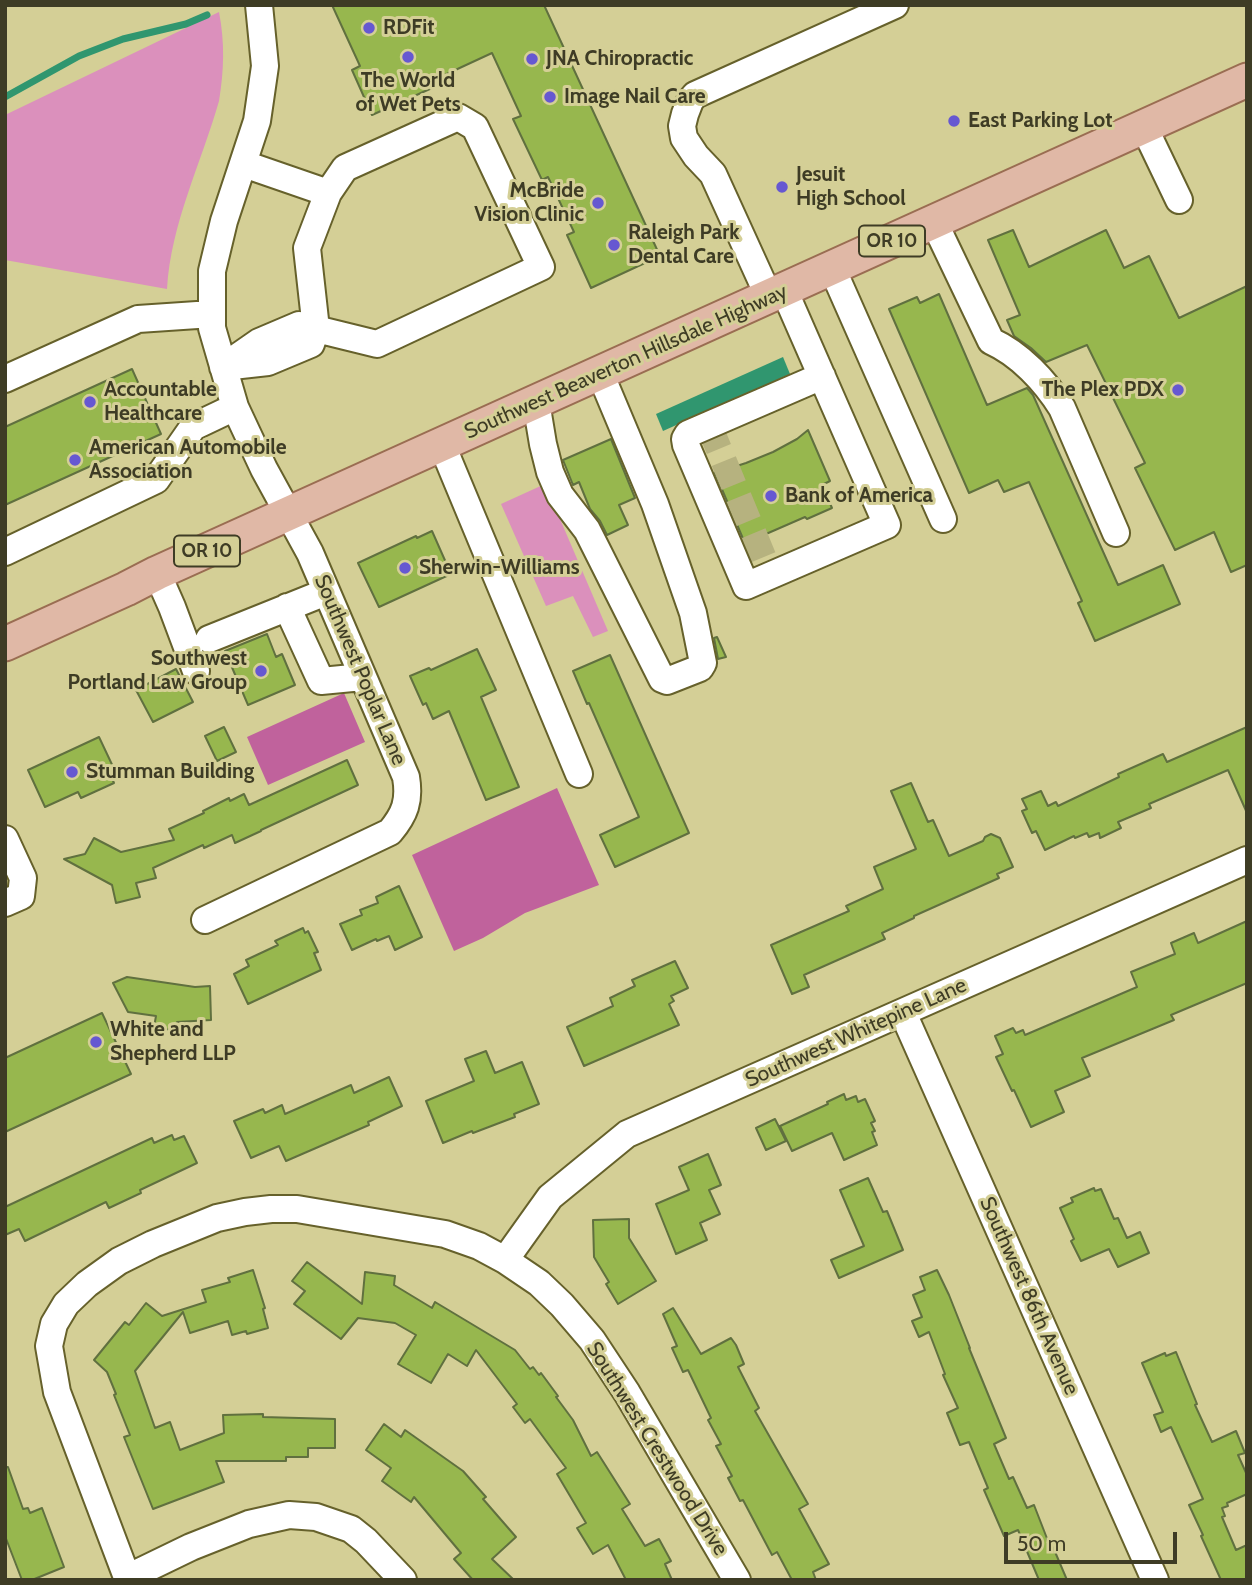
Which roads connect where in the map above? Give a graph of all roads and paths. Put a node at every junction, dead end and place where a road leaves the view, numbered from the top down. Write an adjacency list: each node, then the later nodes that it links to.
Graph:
1 (259, 5): 5 (street, Southwest Poplar Lane)
2 (895, 5): 10 (street)
3 (1247, 80): 4 (main road, Southwest Beaverton Hillsdale Highway / OR 10)
4 (1144, 127): 7 (street); 8 (main road, Southwest Beaverton Hillsdale Highway / OR 10)
5 (244, 164): 6 (street); 11 (street, Southwest Poplar Lane)
6 (328, 193): 12 (street); 12 (street)
7 (1179, 200)
8 (934, 222): 9 (main road, Southwest Beaverton Hillsdale Highway / OR 10); 22 (street)
9 (832, 268): 10 (main road, Southwest Beaverton Hillsdale Highway / OR 10); 21 (street)
10 (777, 293): 14 (main road, Southwest Beaverton Hillsdale Highway / OR 10); 15 (street)
11 (212, 314): 13 (street, Southwest Poplar Lane); 16 (street)
12 (316, 329): 13 (street)
13 (223, 367): 18 (street, Southwest Poplar Lane)
14 (600, 373): 17 (main road, Southwest Beaverton Hillsdale Highway / OR 10); 17 (street)
15 (822, 376): 15 (street)
16 (5, 379)
17 (536, 402): 19 (main road, Southwest Beaverton Hillsdale Highway / OR 10)
18 (235, 407): 20 (street, Southwest Poplar Lane); 23 (street)
19 (442, 444): 20 (main road, Southwest Beaverton Hillsdale Highway / OR 10); 31 (street)
20 (289, 514): 24 (main road, Southwest Beaverton Hillsdale Highway / OR 10); 25 (street, Southwest Poplar Lane)
21 (943, 519)
22 (1116, 533)
23 (5, 552)
24 (157, 573): 28 (main road, Southwest Beaverton Hillsdale Highway / OR 10); 29 (street)
25 (326, 592): 26 (street); 30 (street, Southwest Poplar Lane)
26 (287, 607): 27 (street); 30 (street)
27 (209, 639)
28 (5, 644)
29 (195, 671)
30 (363, 677): 35 (street, Southwest Poplar Lane)
31 (579, 774)
32 (5, 839): 34 (street)
33 (1247, 860): 36 (street, Southwest Whitepine Lane)
34 (5, 903)
35 (205, 920)
36 (903, 1013): 37 (street, Southwest Whitepine Lane); 41 (street, Southwest 86th Avenue)
37 (505, 1260): 38 (street, Southwest Crestwood Drive); 40 (street, Southwest Crestwood Drive)
38 (127, 1579): 39 (street)
39 (403, 1580)
40 (737, 1580)
41 (1155, 1580)

